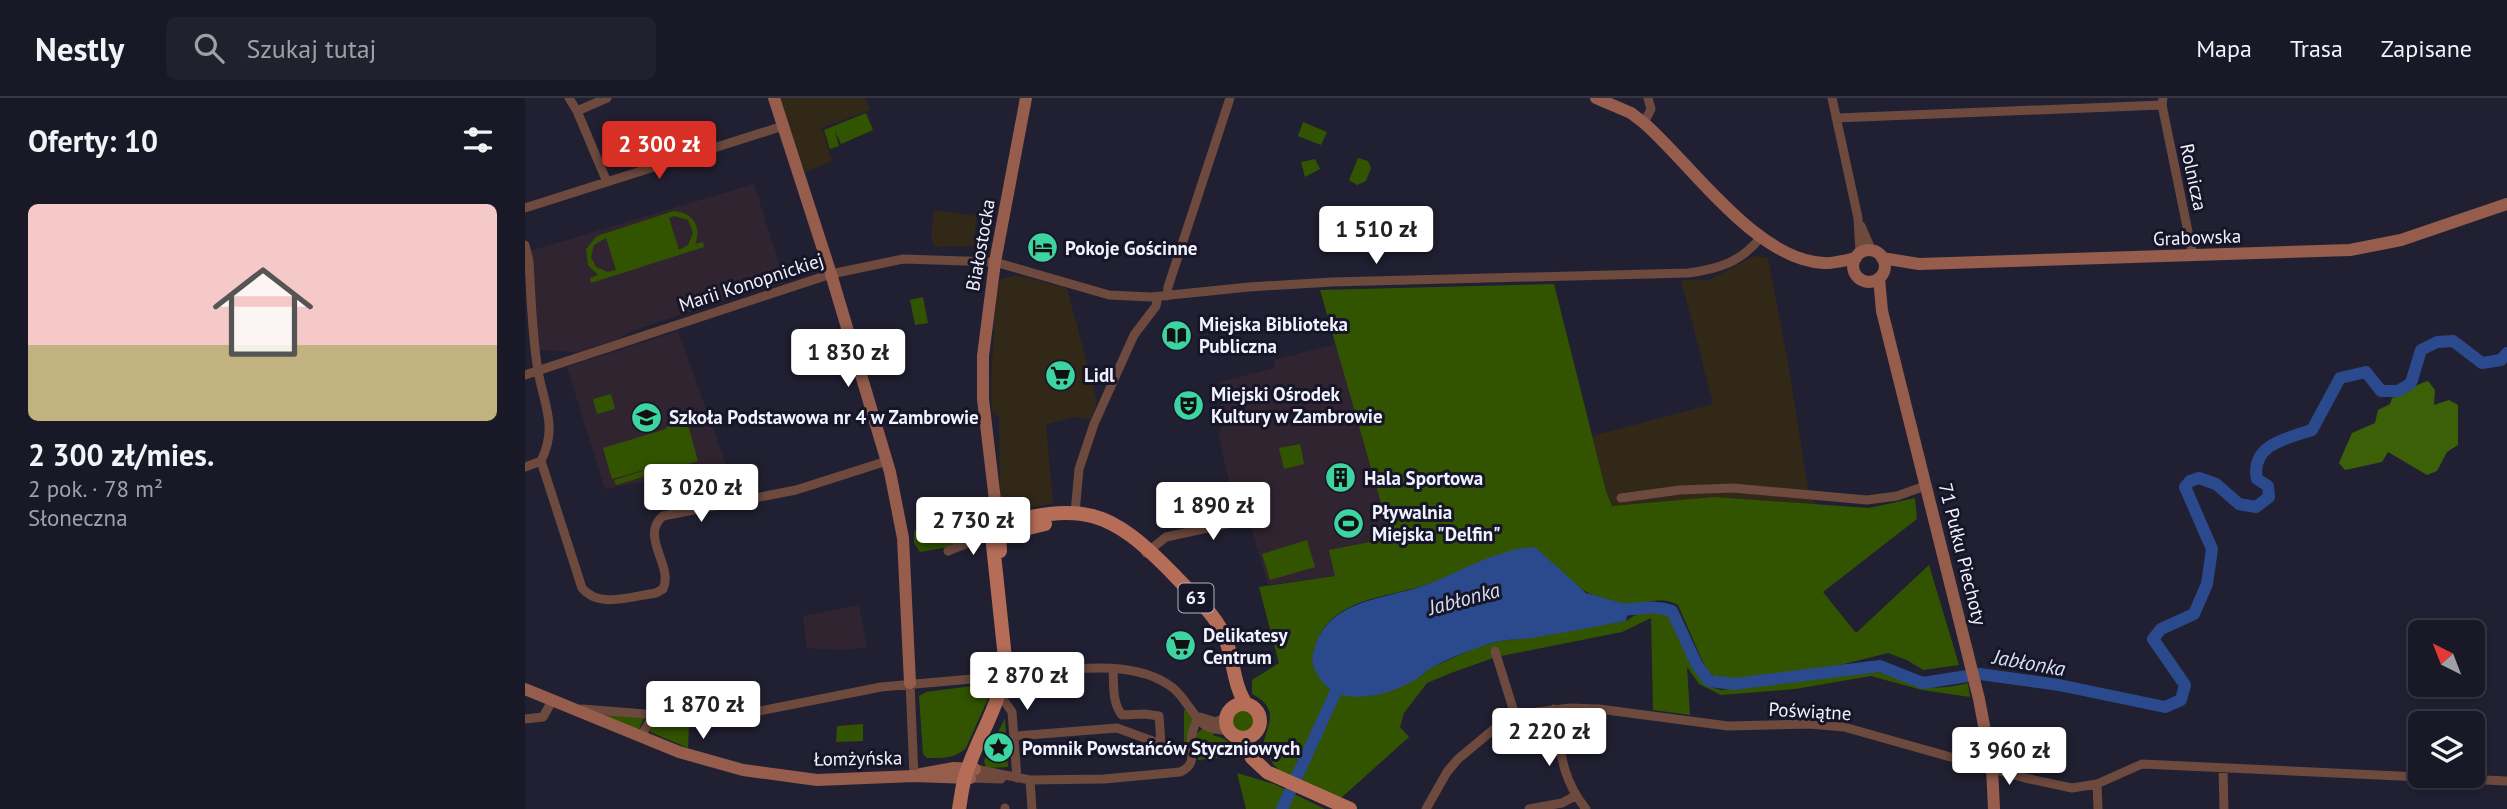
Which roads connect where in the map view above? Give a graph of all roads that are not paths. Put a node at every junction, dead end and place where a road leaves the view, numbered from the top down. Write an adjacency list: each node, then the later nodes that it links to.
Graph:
1 (569, 98): 10 (street)
2 (607, 98): 10 (street)
3 (774, 98): 13 (street)
4 (1026, 98): 20 (street, Białostocka)
5 (1230, 98): 24 (street)
6 (1596, 98): 12 (street)
7 (1648, 98): 12 (street)
8 (1832, 98): 11 (street, 71 Pułku Piechoty)
9 (2162, 102): 11 (street, Rolnicza); 19 (street, Rolnicza)
10 (577, 111): 14 (street)
11 (1836, 118): 22 (street, 71 Pułku Piechoty)
12 (1644, 123): 17 (street)
13 (783, 127): 14 (street); 23 (street)
14 (607, 182): 16 (street)
15 (2507, 204): 19 (street, Grabowska)
16 (525, 208)
17 (1761, 237): 21 (street); 24 (street, Marii Konopnickiej)
18 (525, 245): 25 (street)
19 (2193, 256): 22 (street, Grabowska)
20 (995, 262): 23 (street, Marii Konopnickiej); 24 (street, Marii Konopnickiej); 34 (street, Białostocka)
21 (1825, 263): 22 (street, Grabowska); 22 (street)
22 (1871, 264): 30 (street, 71 Pułku Piechoty)
23 (831, 274): 25 (street, Marii Konopnickiej); 27 (street)
24 (1163, 297): 33 (street)
25 (538, 371): 26 (street, Marii Konopnickiej); 28 (street)
26 (525, 375)
27 (887, 460): 28 (street); 40 (street)
28 (541, 461): 29 (street)
29 (525, 467)
30 (1925, 486): 31 (street); 53 (street, 71 Pułku Piechoty)
31 (1621, 499)
32 (1247, 505): 35 (street)
33 (1075, 513): 34 (main road, 63); 35 (main road, 63)
34 (995, 530): 35 (main road, 63); 39 (main road, Białostocka); 43 (main road, Białostocka)
35 (1147, 552): 50 (main road, 63)
36 (1495, 651): 48 (street)
37 (1113, 669): 38 (street); 47 (street); 52 (street)
38 (1021, 674)
39 (1004, 680): 40 (street); 56 (main road, Białostocka)
40 (911, 683): 46 (street); 55 (street)
41 (525, 689): 42 (street, Łomżyńska)
42 (552, 701): 44 (street, Łomżyńska); 49 (street)
43 (1005, 702): 52 (street); 56 (main road, Białostocka)
44 (570, 708): 46 (street); 51 (street, Łomżyńska)
45 (1554, 709): 48 (street, Poświątne); 53 (street, Poświątne); 61 (street)
46 (654, 714): 51 (street)
47 (1198, 717): 50 (street); 50 (street); 58 (street)
48 (1515, 718): 66 (street, Poświątne)
49 (525, 719)
50 (1239, 722): 62 (main road, 63)
51 (641, 736): 55 (street, Łomżyńska)
52 (1015, 736): 57 (street)
53 (1991, 768): 60 (street, Poświątne); 69 (street, 71 Pułku Piechoty)
54 (2223, 768): 59 (street, Poświątne); 60 (street, Poświątne); 71 (street)
55 (914, 771): 56 (street, Łomżyńska); 56 (street, Łomżyńska)
56 (969, 773): 57 (street); 63 (main road)
57 (1017, 778): 58 (street)
58 (1030, 780): 64 (street)
59 (2507, 781)
60 (2097, 783): 70 (street)
61 (1575, 796): 67 (street); 68 (street)
62 (1338, 806): 65 (main road, 63)
63 (962, 809)
64 (1031, 809)
65 (1350, 809)
66 (1426, 809)
67 (1529, 809)
68 (1586, 809)
69 (1994, 809)
70 (2098, 809)
71 (2224, 809)

